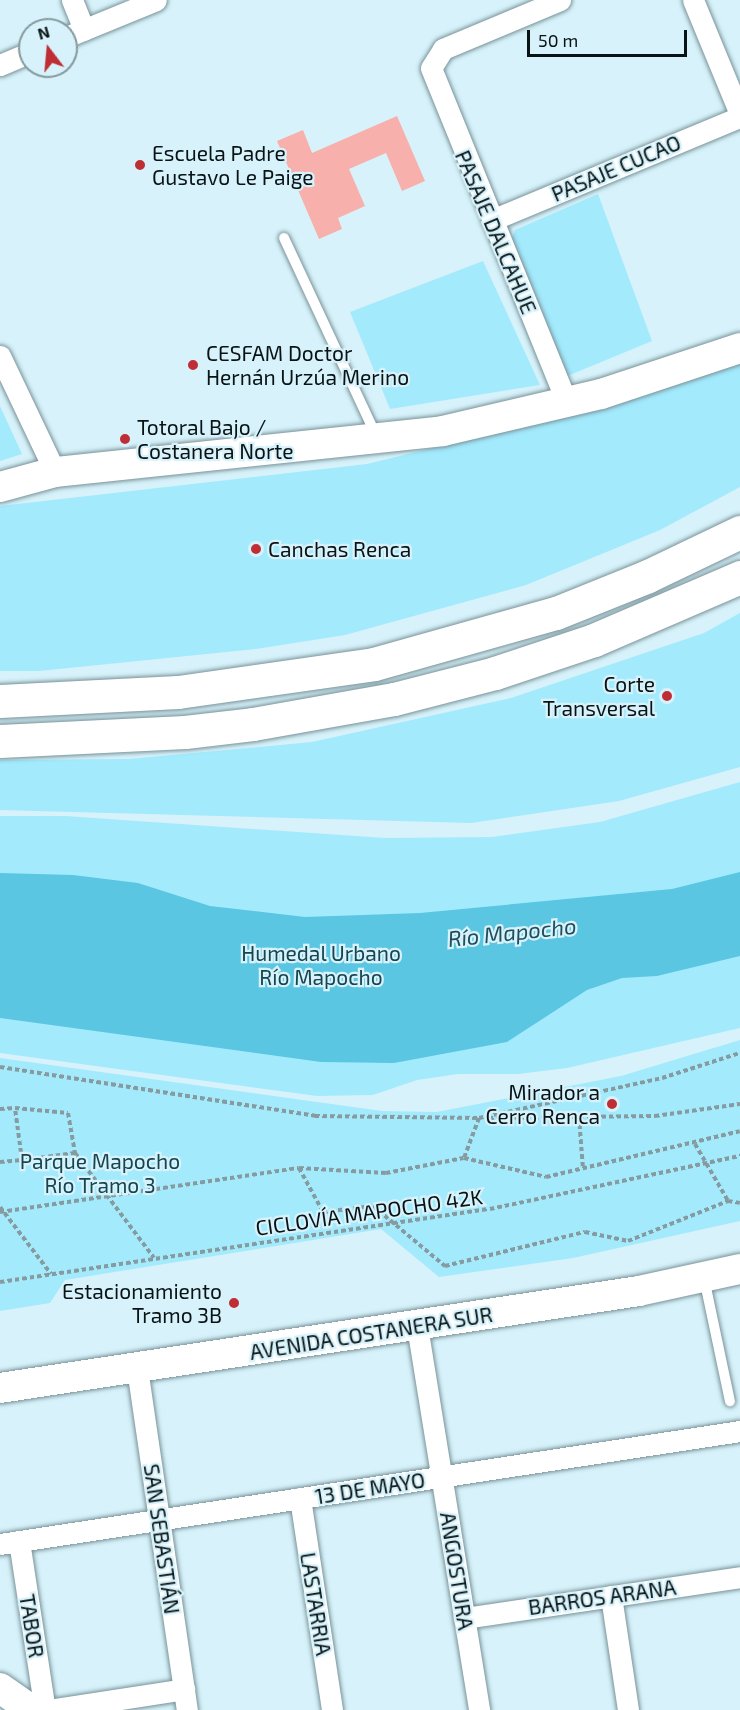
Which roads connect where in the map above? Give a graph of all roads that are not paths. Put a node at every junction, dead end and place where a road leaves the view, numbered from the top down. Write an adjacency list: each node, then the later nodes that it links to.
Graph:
1 (72, 0): 5 (street)
2 (156, 0): 6 (street)
3 (560, 0): 10 (street, PASAJE DALCAHUE)
4 (693, 0): 9 (street)
5 (74, 18)
6 (78, 33)
7 (18, 57): 8 (street)
8 (0, 65)
9 (740, 116): 10 (street, PASAJE CUCAO)
10 (492, 220): 14 (street, PASAJE DALCAHUE)
11 (284, 238): 15 (lane)
12 (740, 348): 14 (street)
13 (0, 356): 16 (street)
14 (567, 403): 15 (street)
15 (379, 441): 16 (street)
16 (55, 472): 17 (street)
17 (0, 487)
18 (734, 533): 20 (highway)
19 (740, 577): 21 (highway)
20 (0, 701)
21 (0, 741)
22 (740, 1269): 23 (street, AVENIDA COSTANERA SUR)
23 (704, 1278): 24 (street, AVENIDA COSTANERA SUR); 27 (lane)
24 (417, 1326): 25 (street, AVENIDA COSTANERA SUR); 29 (street, ANGOSTURA)
25 (137, 1368): 26 (street, AVENIDA COSTANERA SUR); 31 (street, SAN SEBASTIÁN)
26 (0, 1388)
27 (730, 1401)
28 (740, 1431): 29 (street, 13 DE MAYO)
29 (442, 1477): 30 (street, 13 DE MAYO); 35 (street, ANGOSTURA)
30 (300, 1498): 31 (street, 13 DE MAYO); 41 (street, LASTARRIA)
31 (159, 1520): 32 (street, 13 DE MAYO); 37 (street, SAN SEBASTIÁN)
32 (9, 1543): 39 (street, TABOR)
33 (740, 1577): 34 (street, BARROS ARANA)
34 (611, 1596): 35 (street, BARROS ARANA); 43 (street)
35 (464, 1618): 42 (street, ANGOSTURA)
36 (0, 1688): 38 (street)
37 (184, 1689): 39 (street); 40 (street, SAN SEBASTIÁN)
38 (31, 1710)
39 (47, 1710)
40 (187, 1710)
41 (332, 1710)
42 (479, 1710)
43 (628, 1710)

